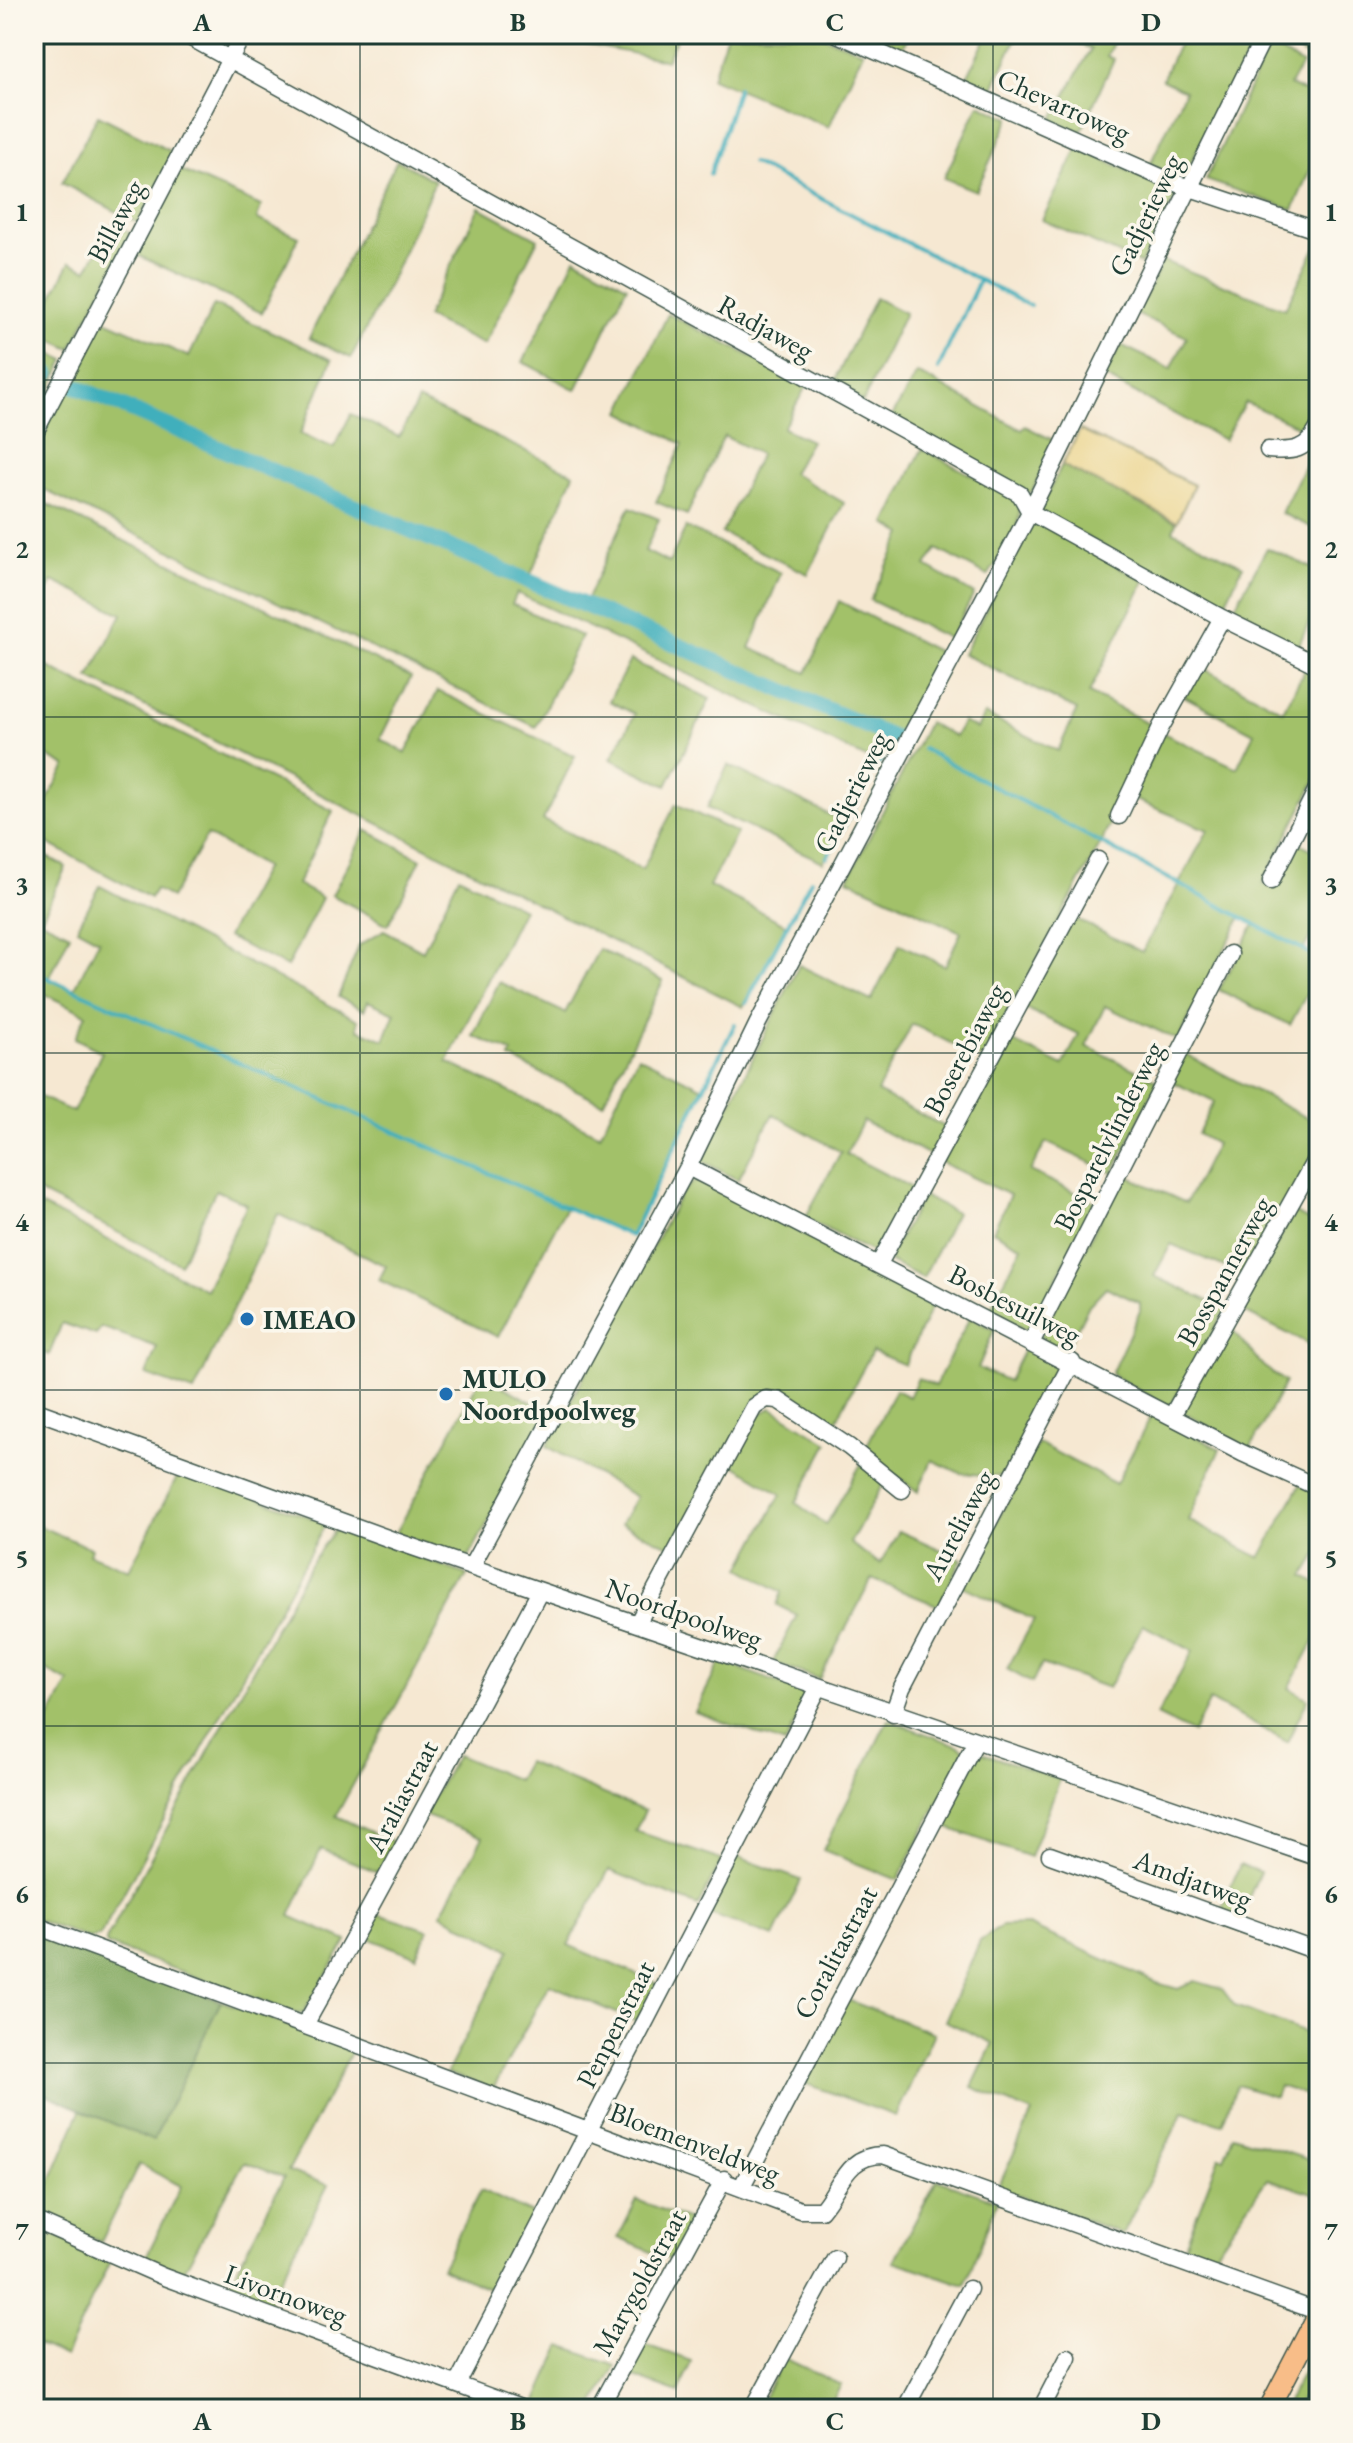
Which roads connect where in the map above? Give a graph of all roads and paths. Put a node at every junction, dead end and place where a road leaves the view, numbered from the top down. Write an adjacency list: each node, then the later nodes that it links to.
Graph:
1 (184, 34): 5 (street, Radjaweg)
2 (243, 34): 5 (street, Billaweg)
3 (837, 34): 6 (street, Chevarroweg)
4 (1265, 34): 6 (street, Gadjerieweg)
5 (231, 62): 9 (street, Billaweg); 11 (street, Radjaweg)
6 (1188, 186): 7 (street, Chevarroweg); 11 (street, Gadjerieweg)
7 (1319, 231)
8 (1319, 427): 10 (street)
9 (34, 434)
10 (1268, 450)
11 (1030, 512): 12 (street, Radjaweg); 20 (street, Gadjerieweg)
12 (1222, 618): 13 (street, Radjaweg); 15 (street)
13 (1319, 666)
14 (1319, 785): 17 (street)
15 (1119, 816)
16 (1098, 860): 21 (street, Boserebiaweg)
17 (1271, 881)
18 (1230, 954): 22 (street, Bosparelvlinderweg)
19 (1319, 1153): 25 (street, Bosspannerweg)
20 (688, 1167): 21 (street, Bosbesuilweg); 28 (street, Gadjerieweg)
21 (879, 1264): 22 (street, Bosbesuilweg)
22 (1032, 1341): 23 (street, Bosbesuilweg)
23 (1072, 1362): 25 (street, Bosbesuilweg); 32 (street, Aureliaweg)
24 (34, 1410): 28 (street, Noordpoolweg)
25 (1173, 1414): 26 (street, Bosbesuilweg)
26 (1319, 1488)
27 (902, 1490): 30 (street)
28 (471, 1567): 29 (street, Noordpoolweg)
29 (540, 1591): 30 (street, Noordpoolweg); 38 (street, Araliastraat)
30 (637, 1624): 31 (street, Noordpoolweg)
31 (819, 1687): 32 (street, Noordpoolweg); 39 (street, Penpenstraat)
32 (893, 1714): 33 (street, Noordpoolweg)
33 (975, 1743): 35 (street, Noordpoolweg); 41 (street, Coralitastraat)
34 (1050, 1855): 37 (street, Amdjatweg)
35 (1319, 1858)
36 (34, 1925): 38 (street, Bloemenveldweg)
37 (1319, 1952)
38 (306, 2023): 39 (street, Bloemenveldweg)
39 (589, 2130): 40 (street, Bloemenveldweg); 47 (street, Penpenstraat)
40 (724, 2179): 41 (street, Bloemenveldweg); 49 (street, Marygoldstraat)
41 (742, 2186): 45 (street, Bloemenveldweg)
42 (34, 2220): 47 (street, Livornoweg)
43 (835, 2258): 50 (street)
44 (969, 2289): 51 (street)
45 (1319, 2313): 53 (main road)
46 (1068, 2357): 52 (street)
47 (457, 2384): 48 (street, Livornoweg)
48 (523, 2409)
49 (599, 2409)
50 (753, 2409)
51 (905, 2409)
52 (1041, 2409)
53 (1269, 2409)

